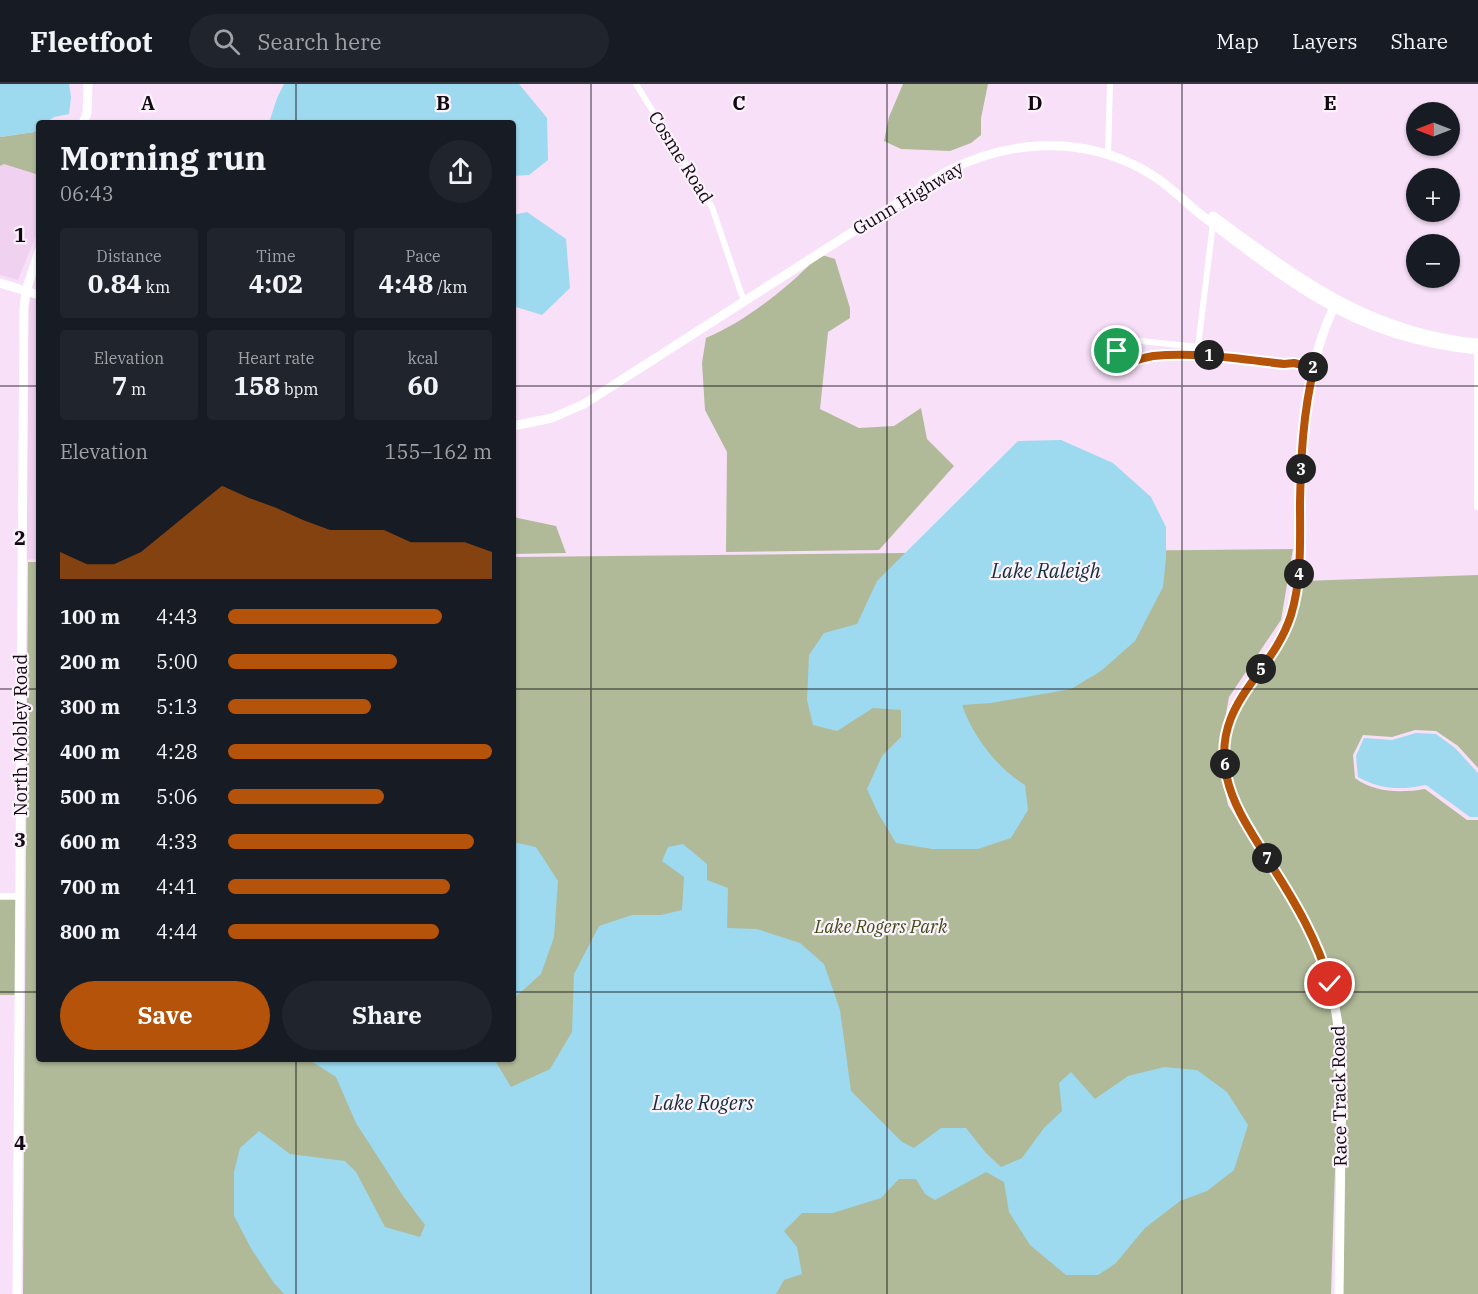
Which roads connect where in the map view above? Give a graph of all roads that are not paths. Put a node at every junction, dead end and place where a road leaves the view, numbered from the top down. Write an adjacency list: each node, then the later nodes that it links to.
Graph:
1 (88, 84): 4 (main road)
2 (636, 84): 12 (street, Cosme Road)
3 (1110, 84): 5 (street)
4 (84, 120)
5 (1108, 154): 6 (main road, Gunn Highway); 12 (main road, Gunn Highway)
6 (1169, 186): 7 (main road, Gunn Highway); 13 (main road)
7 (1213, 223): 13 (main road, Gunn Highway); 15 (street)
8 (36, 260): 10 (main road, North Mobley Road)
9 (0, 283): 10 (main road)
10 (26, 291): 11 (main road); 19 (main road, North Mobley Road)
11 (36, 294)
12 (745, 301): 16 (main road, Gunn Highway)
13 (1336, 305): 14 (main road); 15 (main road, Race Track Road)
14 (1478, 348): 17 (street)
15 (1314, 368): 21 (main road, Race Track Road)
16 (516, 425)
17 (1477, 507)
18 (0, 896): 19 (street)
19 (20, 896): 20 (main road, North Mobley Road)
20 (17, 1294)
21 (1339, 1294)

